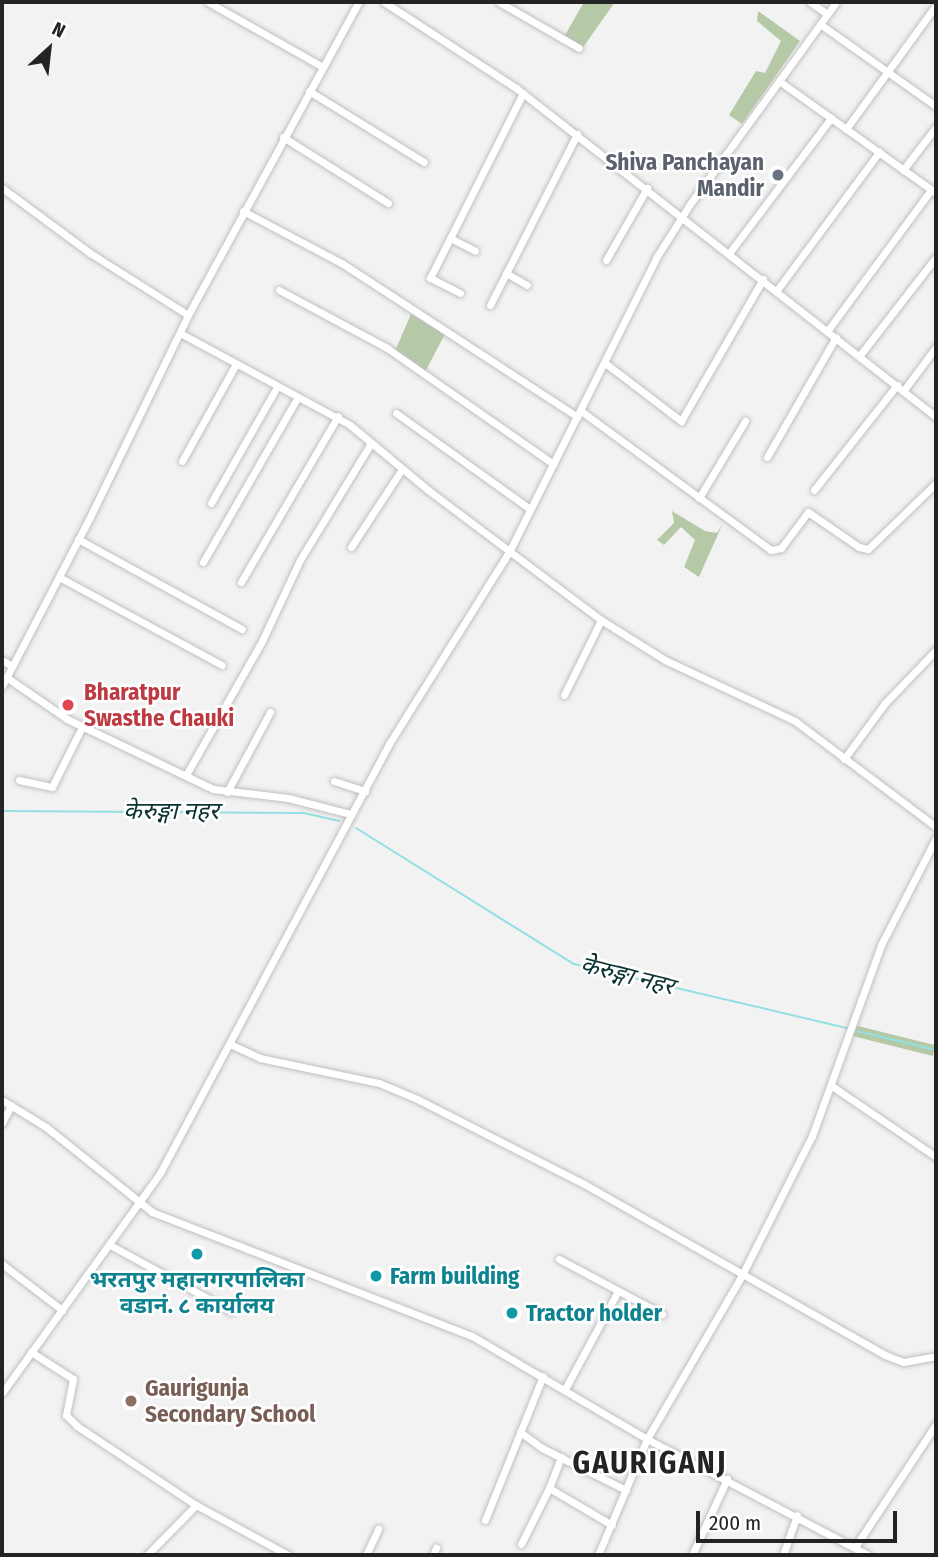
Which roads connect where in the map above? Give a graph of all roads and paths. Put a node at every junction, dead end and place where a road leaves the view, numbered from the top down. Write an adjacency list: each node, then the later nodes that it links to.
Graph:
1 (208, 2): 12 (street)
2 (359, 2): 12 (street)
3 (384, 2): 16 (street)
4 (499, 2): 11 (street)
5 (810, 2): 9 (street)
6 (836, 2): 9 (street)
7 (926, 2): 8 (street)
8 (935, 9): 13 (street)
9 (827, 14): 10 (street)
10 (820, 24): 13 (street); 14 (street)
11 (579, 48)
12 (323, 67): 15 (street)
13 (887, 71): 17 (street); 20 (street)
14 (779, 81): 18 (street); 31 (street)
15 (309, 90): 22 (street); 24 (street)
16 (523, 93): 21 (street); 32 (street)
17 (936, 106)
18 (831, 118): 20 (street); 34 (street)
19 (936, 127): 25 (street)
20 (846, 130): 23 (street)
21 (577, 134): 27 (street); 37 (street)
22 (283, 137): 29 (street); 30 (street)
23 (879, 152): 25 (street); 41 (street)
24 (424, 162)
25 (904, 170): 28 (street)
26 (2, 188): 44 (street)
27 (647, 188): 31 (street); 36 (street)
28 (933, 191): 45 (street)
29 (388, 203)
30 (243, 211): 44 (street); 56 (street)
31 (683, 215): 34 (street); 50 (street)
32 (450, 238): 33 (street); 42 (street)
33 (475, 251)
34 (730, 252): 38 (street)
35 (936, 257): 49 (street)
36 (606, 260)
37 (506, 273): 39 (street); 43 (street)
38 (764, 279): 41 (street); 50 (street)
39 (527, 285)
40 (279, 290): 63 (street)
41 (777, 290): 45 (street)
42 (460, 293)
43 (490, 305)
44 (188, 314): 46 (street)
45 (828, 330): 47 (street)
46 (180, 332): 51 (street); 70 (street)
47 (836, 337): 49 (street); 61 (street)
48 (936, 347): 53 (street)
49 (860, 355): 53 (street)
50 (605, 363): 56 (street)
51 (236, 364): 52 (street); 62 (street)
52 (277, 387): 54 (street); 68 (street)
53 (900, 388): 58 (street); 66 (street)
54 (298, 397): 57 (street); 73 (street)
55 (396, 413): 69 (street)
56 (579, 414): 63 (street); 67 (street)
57 (338, 416): 60 (street); 75 (street)
58 (936, 416)
59 (745, 421): 67 (street)
60 (371, 443): 64 (street); 88 (street)
61 (767, 457)
62 (182, 461)
63 (553, 464): 69 (street)
64 (402, 469): 71 (street); 72 (street)
65 (936, 483): 67 (street)
66 (814, 490)
67 (699, 498)
68 (211, 503)
69 (530, 509): 72 (street)
70 (78, 539): 74 (street); 77 (street)
71 (351, 547)
72 (509, 552): 76 (street); 91 (street)
73 (203, 562)
74 (60, 577): 80 (street); 81 (street)
75 (241, 582)
76 (601, 620): 84 (street); 87 (street)
77 (242, 629)
78 (936, 650): 87 (street)
79 (2, 660): 81 (street)
80 (222, 665)
81 (12, 666): 82 (street)
82 (6, 677): 83 (street); 86 (street)
83 (2, 686)
84 (564, 695)
85 (270, 712): 92 (street)
86 (82, 727): 88 (street); 89 (street)
87 (844, 759): 94 (street)
88 (186, 775): 92 (street)
89 (19, 780)
90 (334, 781): 91 (street)
91 (365, 791): 93 (street)
92 (227, 792): 93 (street)
93 (351, 814): 96 (street)
94 (936, 827)
95 (936, 838): 97 (street)
96 (230, 1044): 102 (street); 106 (street)
97 (832, 1086): 101 (street); 106 (street)
98 (2, 1100): 99 (street)
99 (11, 1105): 100 (street); 102 (street)
100 (2, 1123)
101 (936, 1157)
102 (140, 1205): 103 (street); 113 (street)
103 (110, 1245): 108 (street); 109 (street)
104 (559, 1259): 107 (street)
105 (2, 1264): 108 (street)
106 (742, 1275): 112 (street); 118 (street)
107 (618, 1291): 110 (street); 114 (street)
108 (62, 1310): 111 (street)
109 (231, 1311)
110 (662, 1314)
111 (31, 1352): 115 (street); 123 (street)
112 (936, 1356)
113 (543, 1376): 114 (street); 117 (street)
114 (565, 1389): 118 (street)
115 (2, 1393)
116 (936, 1424): 129 (street)
117 (520, 1432): 119 (street); 125 (street)
118 (646, 1439): 120 (street); 122 (street)
119 (561, 1458): 121 (street); 122 (street)
120 (727, 1479): 124 (street); 134 (street)
121 (549, 1488): 126 (street); 128 (street)
122 (626, 1490): 126 (street)
123 (196, 1505): 130 (street); 131 (street)
124 (797, 1515): 129 (street); 135 (street)
125 (485, 1520)
126 (612, 1525): 133 (street)
127 (379, 1529): 132 (street)
128 (522, 1544)
129 (855, 1547): 136 (street)
130 (147, 1555)
131 (288, 1555)
132 (366, 1555)
133 (598, 1555)
134 (692, 1555)
135 (783, 1555)
136 (867, 1555)

